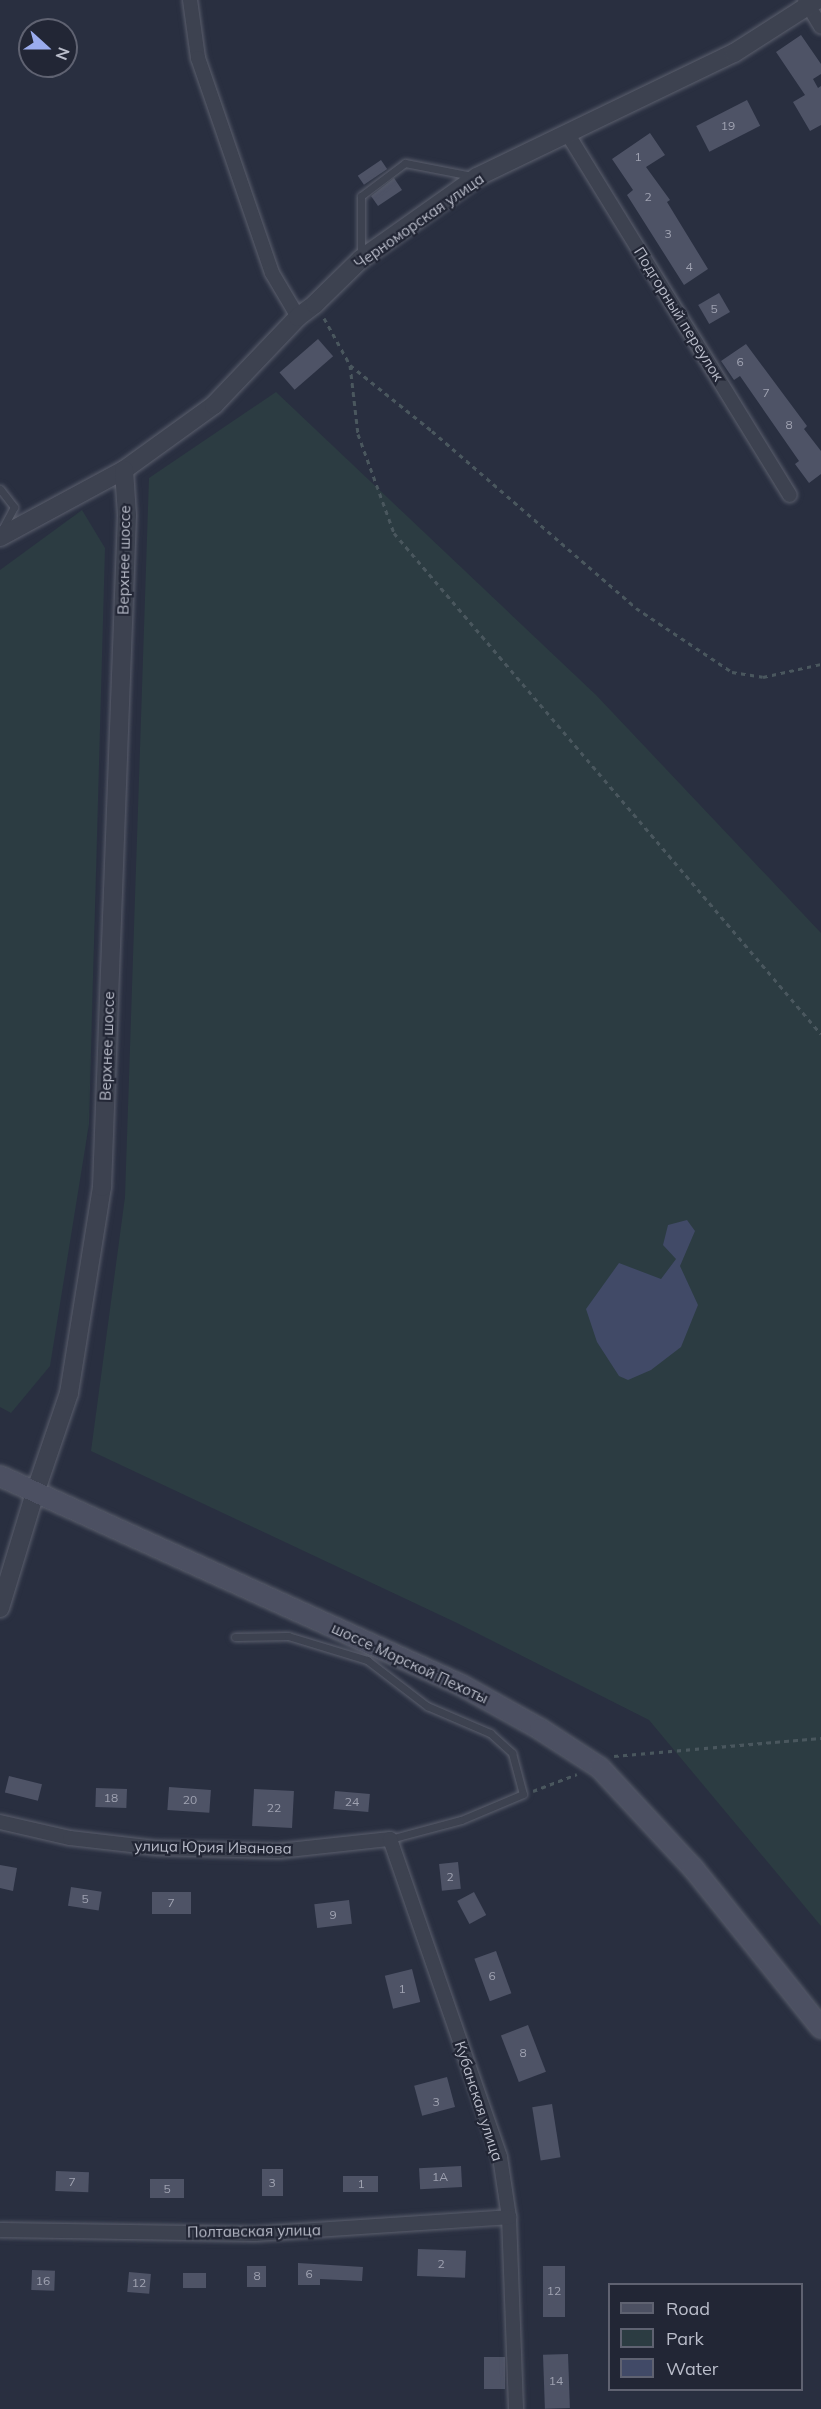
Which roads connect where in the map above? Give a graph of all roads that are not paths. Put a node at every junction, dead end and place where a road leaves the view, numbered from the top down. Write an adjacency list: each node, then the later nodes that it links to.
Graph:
1 (190, 0): 7 (street)
2 (810, 2): 3 (street); 4 (street, Черноморская улица)
3 (821, 27)
4 (567, 133): 5 (street, Черноморская улица); 10 (street, Подгорный переулок)
5 (477, 177): 6 (street, Черноморская улица); 6 (lane)
6 (361, 258): 7 (street, Черноморская улица)
7 (298, 317): 8 (street, Черноморская улица)
8 (124, 470): 11 (street, Черноморская улица); 13 (street, Верхнее шоссе)
9 (0, 489): 11 (lane)
10 (790, 495)
11 (0, 536)
12 (0, 1476): 13 (main road, шоссе Морской Пехоты)
13 (35, 1493): 14 (street, Верхнее шоссе); 18 (main road, шоссе Морской Пехоты)
14 (0, 1608)
15 (235, 1637): 17 (lane, улица Юрия Иванова)
16 (0, 1822): 17 (street, улица Юрия Иванова)
17 (390, 1839): 19 (street, Кубанская улица)
18 (821, 2028)
19 (508, 2217): 20 (street, Полтавская улица); 21 (street, Кубанская улица)
20 (0, 2230)
21 (516, 2409)

